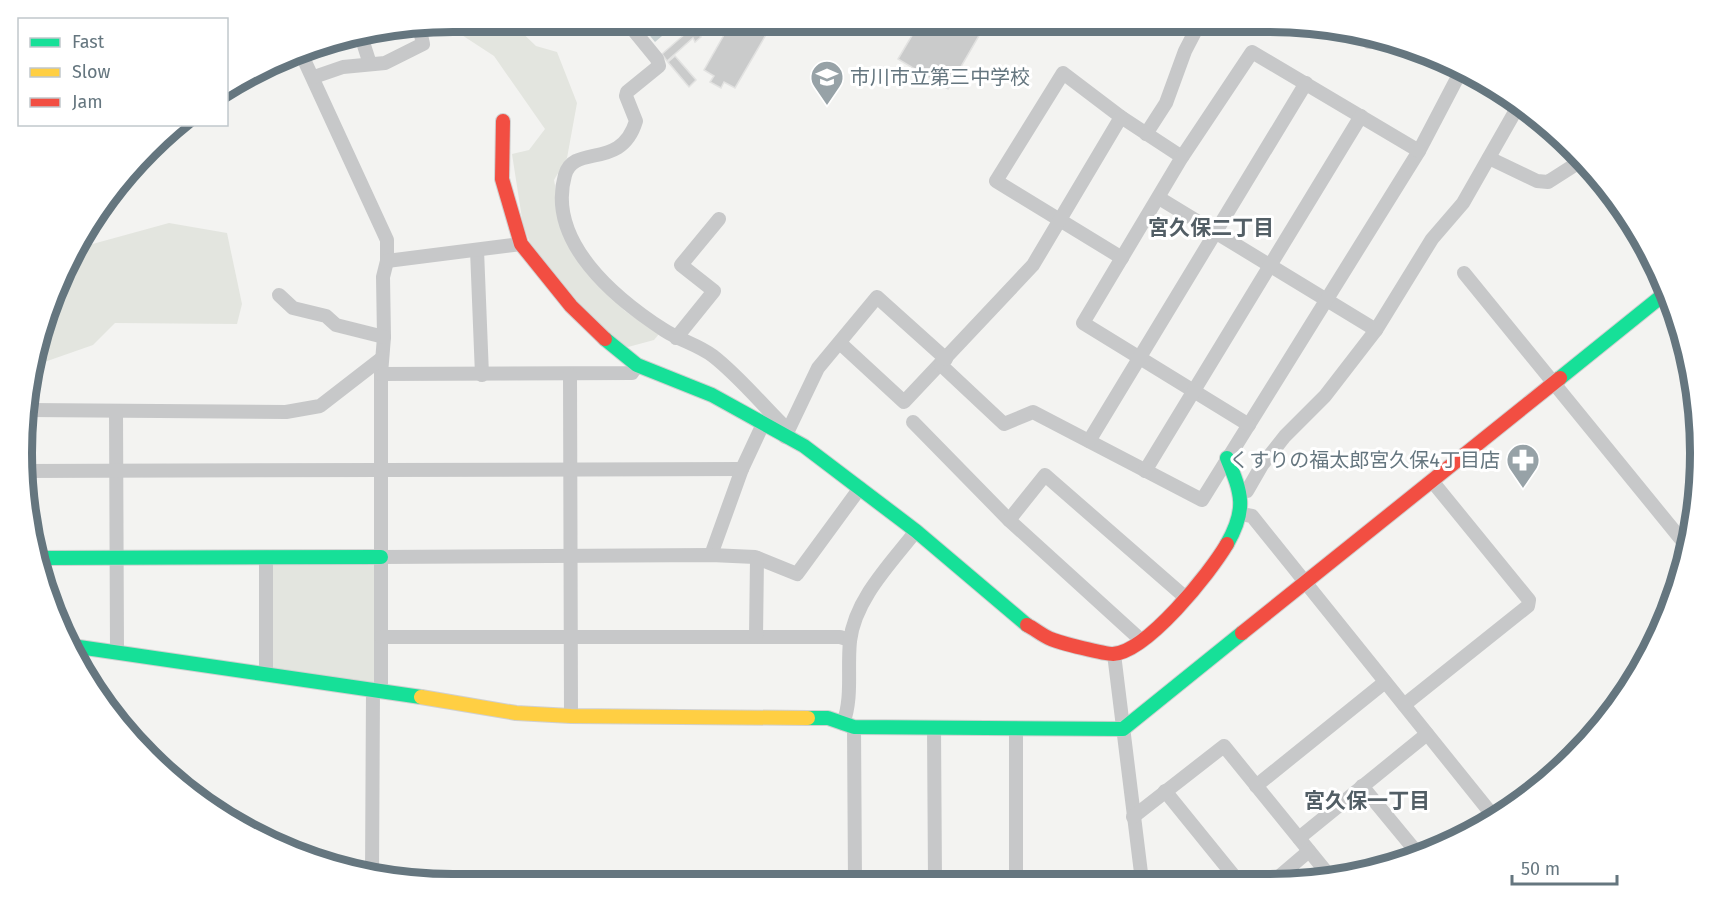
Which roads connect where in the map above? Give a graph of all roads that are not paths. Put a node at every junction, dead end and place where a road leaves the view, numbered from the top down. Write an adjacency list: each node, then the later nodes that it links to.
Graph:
1 (635, 32): 34 (street)
2 (1195, 32): 14 (street)
3 (420, 33): 6 (street)
4 (363, 42): 6 (street)
5 (304, 59): 8 (street)
6 (370, 64): 8 (street)
7 (1458, 76): 15 (street)
8 (314, 77): 26 (street)
9 (1306, 83): 11 (street); 16 (street); 22 (street)
10 (1516, 111): 17 (street)
11 (1361, 116): 15 (street); 27 (street)
12 (1120, 117): 14 (street); 21 (street); 21 (street)
13 (503, 121): 23 (street)
14 (1146, 134): 16 (street)
15 (1419, 151): 31 (street)
16 (1182, 157): 19 (street)
17 (1489, 158): 18 (street); 32 (street)
18 (1576, 164)
19 (1159, 198): 22 (street); 25 (street)
20 (719, 219): 34 (street)
21 (1059, 219): 25 (street); 38 (street)
22 (1214, 231): 27 (street); 36 (street)
23 (521, 244): 24 (street); 39 (street)
24 (477, 250): 26 (street); 41 (street)
25 (1122, 258): 36 (street)
26 (387, 261): 33 (street)
27 (1270, 264): 31 (street); 44 (street)
28 (1464, 273): 43 (street)
29 (279, 295): 33 (street)
30 (1660, 297): 43 (street)
31 (1328, 299): 32 (street); 49 (street)
32 (1376, 330): 61 (street)
33 (384, 337): 37 (street)
34 (676, 338): 50 (street)
35 (840, 343): 38 (street); 38 (street); 50 (street)
36 (1139, 357): 44 (street); 51 (street)
37 (382, 358): 40 (street); 46 (street)
38 (943, 362): 51 (street)
39 (637, 365): 42 (street); 48 (street)
40 (381, 374): 41 (street); 55 (street)
41 (482, 375): 42 (street)
42 (570, 375): 56 (street)
43 (1554, 383): 59 (street); 65 (street)
44 (1194, 391): 49 (street); 58 (street)
45 (34, 410): 46 (street)
46 (116, 411): 54 (street)
47 (913, 422): 63 (street)
48 (763, 424): 50 (street); 53 (street)
49 (1250, 425): 52 (street)
50 (786, 433): 60 (street)
51 (1089, 441): 58 (street)
52 (1227, 458): 58 (street); 61 (street)
53 (742, 469): 56 (street); 67 (street)
54 (116, 470): 55 (street); 57 (street); 71 (street)
55 (381, 470): 56 (street); 69 (street)
56 (570, 470): 66 (street)
57 (32, 471)
58 (1145, 471)
59 (1432, 481): 73 (street); 86 (street)
60 (860, 488): 64 (street); 72 (street)
61 (1241, 492): 62 (street)
62 (1241, 514): 73 (street); 74 (street)
63 (1009, 520): 74 (street); 79 (street)
64 (916, 531): 78 (street); 82 (street)
65 (1681, 539)
66 (570, 555): 67 (street); 69 (street); 77 (street)
67 (711, 555): 72 (street)
68 (266, 557): 69 (street); 71 (street); 83 (street)
69 (381, 557): 75 (street)
70 (45, 558): 71 (street)
71 (116, 558): 81 (street)
72 (757, 558): 76 (street)
73 (1308, 583): 84 (street); 91 (street)
74 (1186, 598): 79 (street)
75 (381, 637): 77 (street); 85 (street)
76 (756, 637): 77 (street); 78 (street)
77 (571, 638): 87 (street)
78 (850, 640): 88 (street)
79 (1142, 641): 82 (street)
80 (79, 647): 81 (street)
81 (117, 651): 83 (street)
82 (1114, 654): 91 (street)
83 (266, 674): 85 (street)
84 (1385, 682): 86 (street); 93 (street)
85 (377, 690): 87 (street); 101 (street)
86 (1404, 705): 92 (street)
87 (572, 716): 88 (street)
88 (849, 725): 89 (street); 103 (street)
89 (934, 728): 90 (street); 104 (street)
90 (1016, 728): 91 (street); 105 (street)
91 (1123, 729): 97 (street)
92 (1427, 734): 94 (street); 96 (street)
93 (1256, 786): 95 (street); 98 (street)
94 (1362, 786): 98 (street); 99 (street)
95 (1166, 791): 97 (street); 107 (street)
96 (1489, 811)
97 (1133, 817): 106 (street)
98 (1299, 838): 100 (street)
99 (1413, 848)
100 (1309, 851): 102 (street); 108 (street)
101 (372, 865)
102 (1325, 870)
103 (855, 874)
104 (935, 874)
105 (1016, 874)
106 (1141, 874)
107 (1233, 874)
108 (1283, 874)

